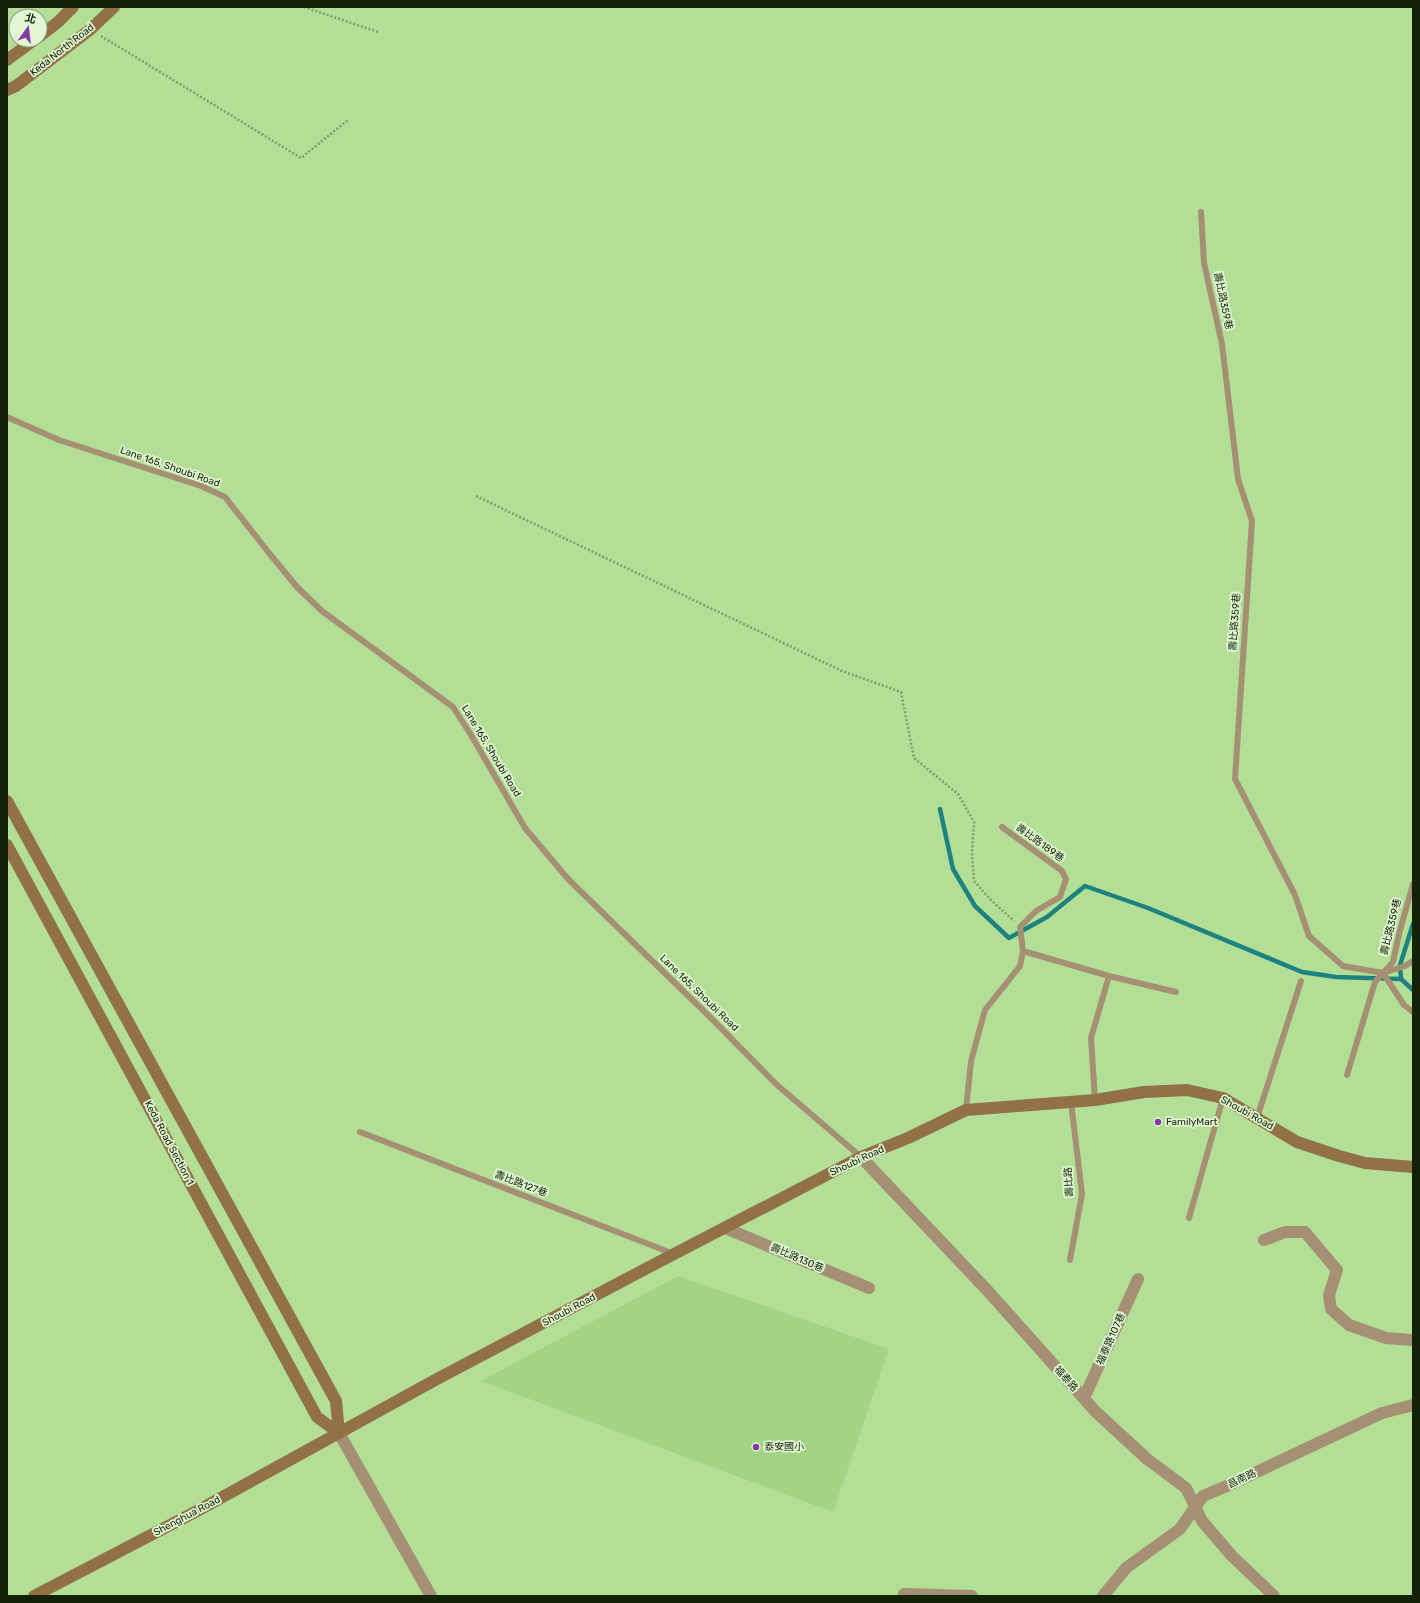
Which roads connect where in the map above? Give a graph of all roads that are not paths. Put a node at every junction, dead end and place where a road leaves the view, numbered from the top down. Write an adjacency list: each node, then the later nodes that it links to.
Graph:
1 (73, 7): 3 (main road)
2 (114, 7): 6 (main road, Keda North Road)
3 (48, 30)
4 (23, 48): 5 (main road)
5 (7, 60)
6 (7, 90)
7 (1201, 212): 15 (lane, 壽比路359巷)
8 (7, 417): 27 (lane, Lane 165, Shoubi Road)
9 (7, 800): 39 (main road)
10 (1002, 827): 13 (lane, 壽比路189巷)
11 (7, 845): 39 (main road, Keda Road Section 1)
12 (1413, 884): 15 (lane, 壽比路359巷)
13 (1023, 951): 16 (lane); 24 (lane)
14 (1413, 961): 15 (lane, 壽比路359巷)
15 (1383, 973): 19 (lane); 20 (lane)
16 (1109, 976): 18 (lane); 22 (lane)
17 (1301, 981): 25 (lane)
18 (1176, 992)
19 (1413, 1012)
20 (1347, 1075)
21 (1224, 1098): 22 (main road, Shoubi Road); 25 (main road, Shoubi Road); 29 (lane)
22 (1095, 1100): 23 (main road, Shoubi Road)
23 (1071, 1102): 24 (main road, Shoubi Road); 33 (lane, 壽比路)
24 (966, 1110): 27 (main road, Shoubi Road)
25 (1257, 1118): 28 (main road, Shoubi Road)
26 (360, 1132): 32 (lane, 壽比路127巷)
27 (861, 1157): 30 (main road, Shoubi Road); 37 (street, 福泰路)
28 (1413, 1167)
29 (1190, 1218)
30 (725, 1228): 32 (main road, Shoubi Road); 35 (street, 壽比路130巷)
31 (1264, 1240): 36 (street)
32 (674, 1254): 39 (main road, Shoubi Road)
33 (1070, 1260)
34 (1138, 1279): 37 (street, 福泰路107巷)
35 (869, 1288)
36 (1413, 1340)
37 (1084, 1398): 40 (street, 福泰路)
38 (1413, 1405): 40 (street, 昌南路)
39 (339, 1433): 42 (main road, Shenghua Road); 43 (street)
40 (1196, 1507): 45 (street, 昌南路); 46 (street, 福泰路)
41 (904, 1594): 44 (street)
42 (34, 1596)
43 (431, 1596)
44 (972, 1596)
45 (1103, 1596)
46 (1274, 1596)

